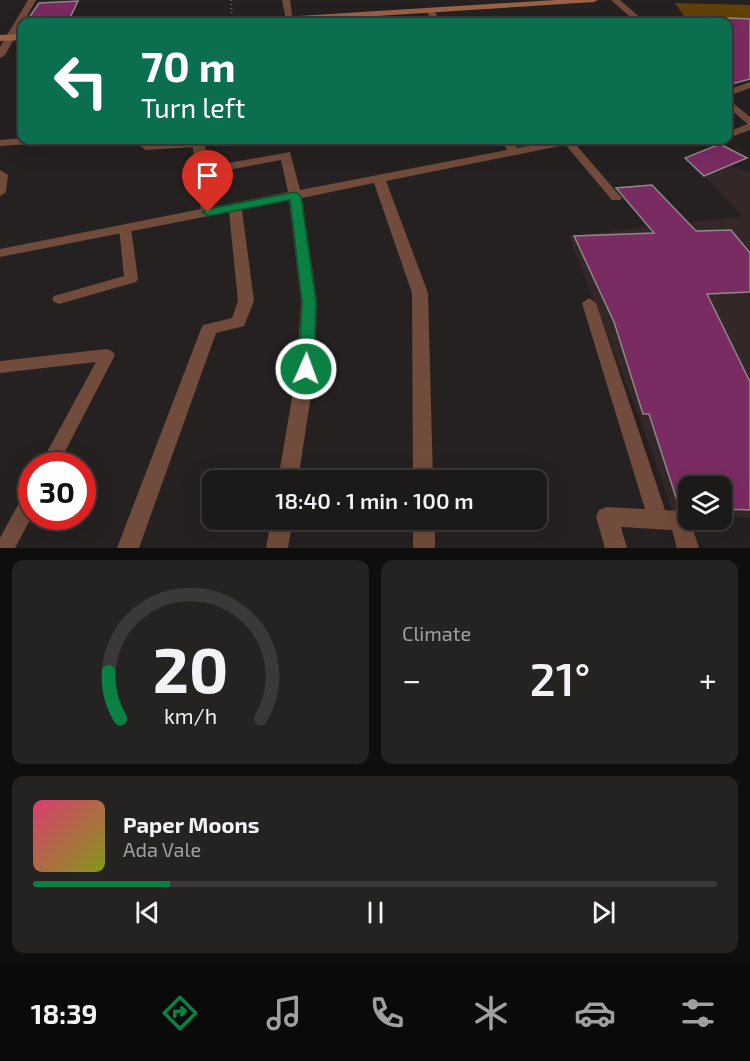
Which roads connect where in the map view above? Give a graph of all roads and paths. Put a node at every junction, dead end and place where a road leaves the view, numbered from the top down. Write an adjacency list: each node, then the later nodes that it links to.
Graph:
1 (32, 0): 9 (street)
2 (231, 0): 10 (path)
3 (286, 0): 11 (lane)
4 (587, 0): 5 (main road); 7 (main road)
5 (594, 0)
6 (615, 0): 14 (street)
7 (522, 2): 8 (main road)
8 (430, 11): 12 (main road); 13 (street)
9 (19, 18)
10 (232, 18)
11 (290, 18)
12 (321, 18)
13 (434, 18)
14 (636, 18)
15 (18, 20): 16 (street)
16 (5, 38): 17 (street)
17 (0, 56)
18 (750, 85): 19 (lane)
19 (732, 92)
20 (732, 106): 21 (street)
21 (750, 124): 22 (lane)
22 (732, 133)
23 (18, 142): 24 (lane)
24 (0, 143)
25 (181, 144): 30 (street)
26 (199, 144): 32 (street)
27 (509, 144): 31 (street)
28 (553, 144): 31 (street)
29 (575, 144): 37 (lane)
30 (146, 146)
31 (514, 152): 34 (street)
32 (200, 172): 36 (street); 39 (street)
33 (0, 174): 35 (street)
34 (380, 179): 36 (street); 47 (street)
35 (0, 192)
36 (295, 196): 38 (street); 46 (street)
37 (616, 198)
38 (235, 207): 39 (street); 53 (street)
39 (208, 212): 40 (street)
40 (126, 228): 41 (street); 42 (lane)
41 (0, 253)
42 (59, 299)
43 (589, 303): 48 (lane)
44 (0, 367): 45 (lane)
45 (56, 452)
46 (290, 470)
47 (423, 470)
48 (658, 519): 56 (street); 57 (street)
49 (18, 524): 52 (lane)
50 (280, 530): 54 (street)
51 (424, 530): 55 (street)
52 (5, 548)
53 (128, 548)
54 (277, 548)
55 (424, 548)
56 (616, 548)
57 (688, 548)

